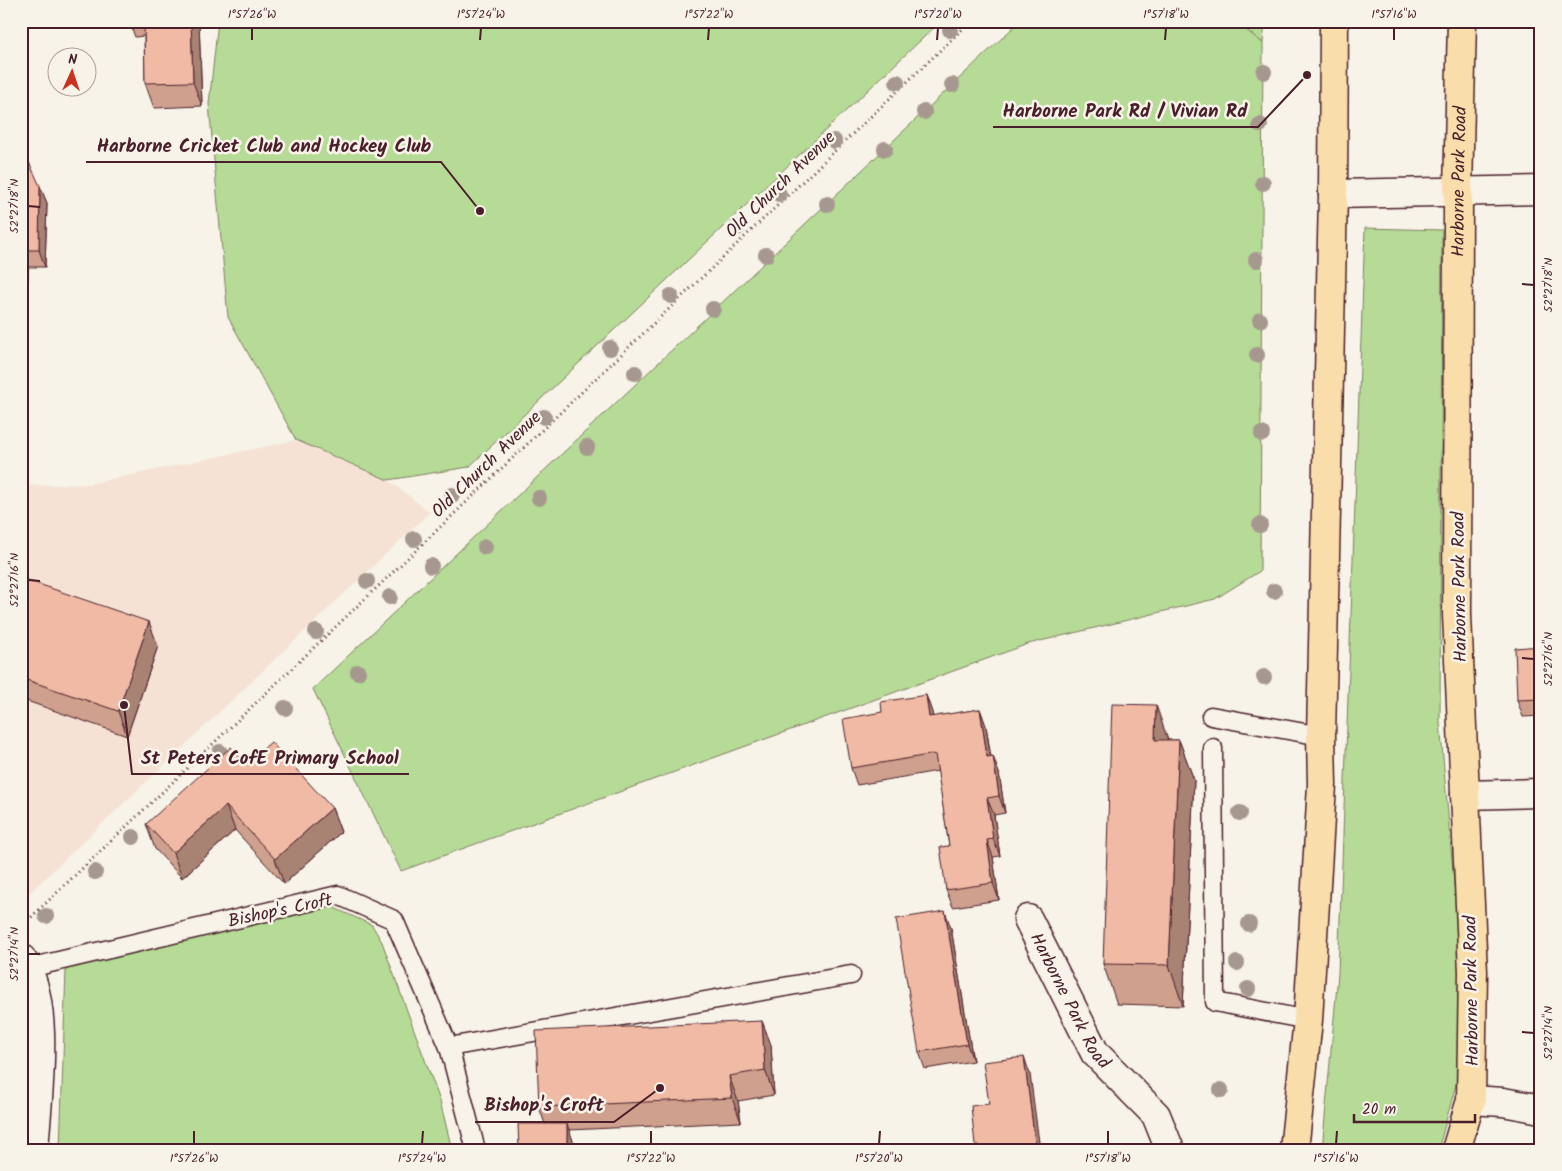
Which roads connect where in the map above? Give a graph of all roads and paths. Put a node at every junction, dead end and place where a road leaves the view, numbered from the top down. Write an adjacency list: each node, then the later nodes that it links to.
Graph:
1 (971, 21): 13 (path, Old Church Avenue)
2 (1334, 21): 6 (main road)
3 (1462, 21): 5 (main road, Harborne Park Road)
4 (1541, 190): 5 (street)
5 (1458, 191): 6 (street); 11 (main road, Harborne Park Road)
6 (1333, 194): 8 (main road)
7 (1211, 716): 8 (lane)
8 (1321, 736): 16 (main road)
9 (1213, 748): 16 (lane)
10 (1541, 794): 11 (street)
11 (1465, 795): 18 (main road, Harborne Park Road)
12 (1028, 919): 22 (street, Harborne Park Road)
13 (21, 926)
14 (25, 963): 17 (lane, Bishop's Croft); 20 (street)
15 (851, 975): 17 (lane)
16 (1308, 1020): 23 (main road)
17 (449, 1046): 21 (lane, Bishop's Croft)
18 (1471, 1100): 19 (street); 24 (main road, Harborne Park Road)
19 (1541, 1109)
20 (34, 1150)
21 (476, 1150)
22 (1170, 1150)
23 (1294, 1150)
24 (1456, 1150)

